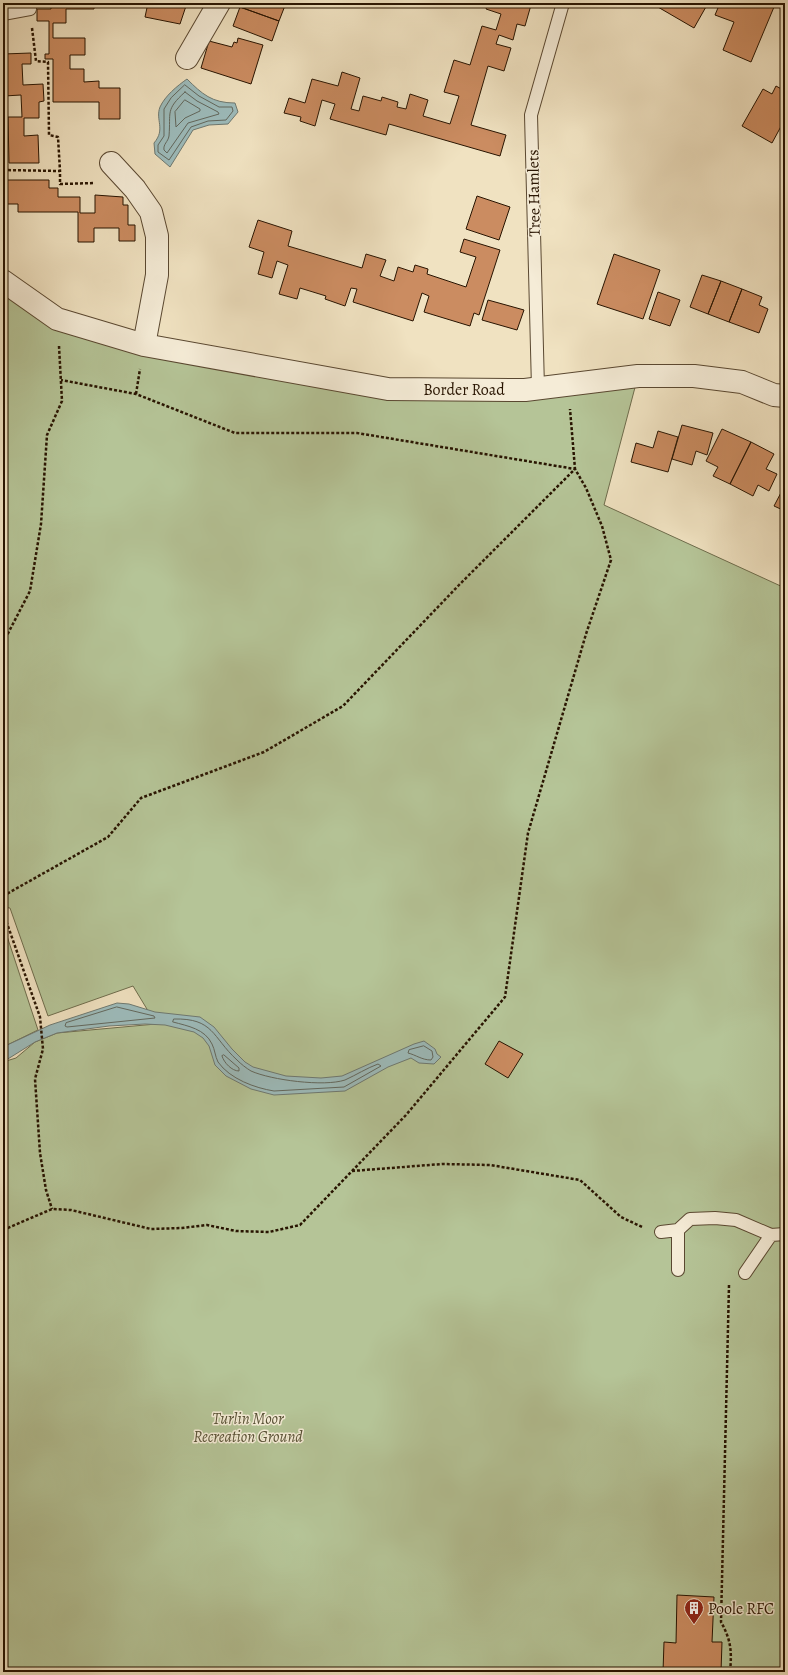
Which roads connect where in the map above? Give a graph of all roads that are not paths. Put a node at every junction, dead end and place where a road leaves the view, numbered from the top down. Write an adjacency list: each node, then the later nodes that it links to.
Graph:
1 (220, 3): 5 (street)
2 (563, 3): 9 (lane, Tree Hamlets)
3 (30, 9): 4 (lane)
4 (3, 14)
5 (187, 58)
6 (112, 163): 8 (street)
7 (3, 281): 8 (street, Border Road)
8 (144, 345): 9 (street, Border Road)
9 (538, 388): 10 (street, Border Road)
10 (785, 396)
11 (678, 1230): 12 (lane); 14 (lane); 15 (lane)
12 (661, 1232)
13 (785, 1234): 14 (lane)
14 (771, 1235): 16 (lane)
15 (678, 1270)
16 (745, 1273)

